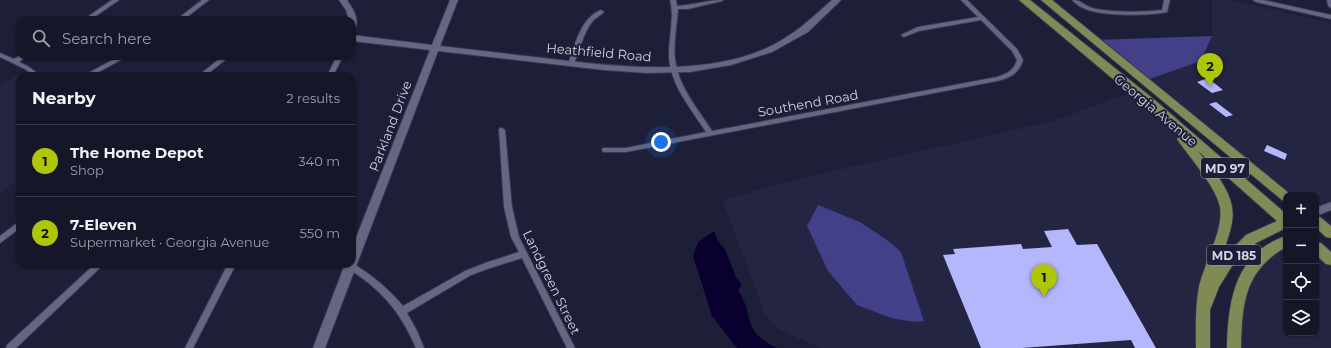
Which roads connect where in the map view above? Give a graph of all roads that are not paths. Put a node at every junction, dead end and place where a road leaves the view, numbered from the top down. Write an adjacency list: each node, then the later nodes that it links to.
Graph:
1 (116, 0): 18 (street)
2 (206, 0): 19 (street)
3 (343, 0): 20 (street)
4 (454, 0): 25 (street, Parkland Drive)
5 (673, 0): 16 (street)
6 (720, 0): 16 (street)
7 (837, 0): 33 (street, Heathfield Road)
8 (964, 0): 22 (street)
9 (1024, 0): 38 (main road, Georgia Avenue / MD 97)
10 (1046, 0): 42 (main road, Georgia Avenue / MD 97)
11 (1075, 0): 12 (street)
12 (1167, 0)
13 (1256, 0): 21 (street)
14 (1330, 0): 15 (street)
15 (1331, 6)
16 (675, 8): 33 (street)
17 (601, 12): 32 (street)
18 (92, 16)
19 (184, 16)
20 (353, 16)
21 (1331, 17)
22 (981, 18): 23 (street); 40 (street, Southend Road)
23 (904, 35)
24 (356, 38): 25 (street, Heathfield Road)
25 (435, 48): 32 (street, Heathfield Road); 50 (street, Parkland Drive)
26 (0, 55): 31 (street)
27 (17, 60): 31 (street)
28 (116, 60): 35 (street)
29 (222, 60): 36 (street)
30 (338, 60): 37 (street)
31 (14, 62): 34 (street)
32 (571, 64): 33 (street, Heathfield Road)
33 (674, 70): 40 (street)
34 (31, 72)
35 (94, 72)
36 (206, 72)
37 (332, 72)
38 (1164, 114): 45 (main road, Georgia Avenue / MD 97); 58 (main road)
39 (502, 130): 52 (street, Landgreen Street)
40 (710, 133): 41 (street, Southend Road)
41 (605, 150)
42 (1283, 195)
43 (1331, 206): 44 (street)
44 (1319, 211)
45 (1283, 219)
46 (1283, 223): 58 (main road, MD 185)
47 (16, 227): 48 (street)
48 (0, 240)
49 (1283, 243): 66 (main road, MD 185)
50 (356, 249)
51 (1319, 250): 53 (main road)
52 (523, 254): 59 (street); 64 (street, Landgreen Street)
53 (1331, 260)
54 (96, 268): 60 (street)
55 (230, 268): 61 (street)
56 (349, 268): 62 (street, Parkland Drive)
57 (355, 268): 59 (street)
58 (1203, 310): 65 (main road, MD 185)
59 (402, 311): 63 (street)
60 (10, 348)
61 (188, 348)
62 (319, 348)
63 (420, 348)
64 (571, 348)
65 (1204, 348)
66 (1234, 348)

